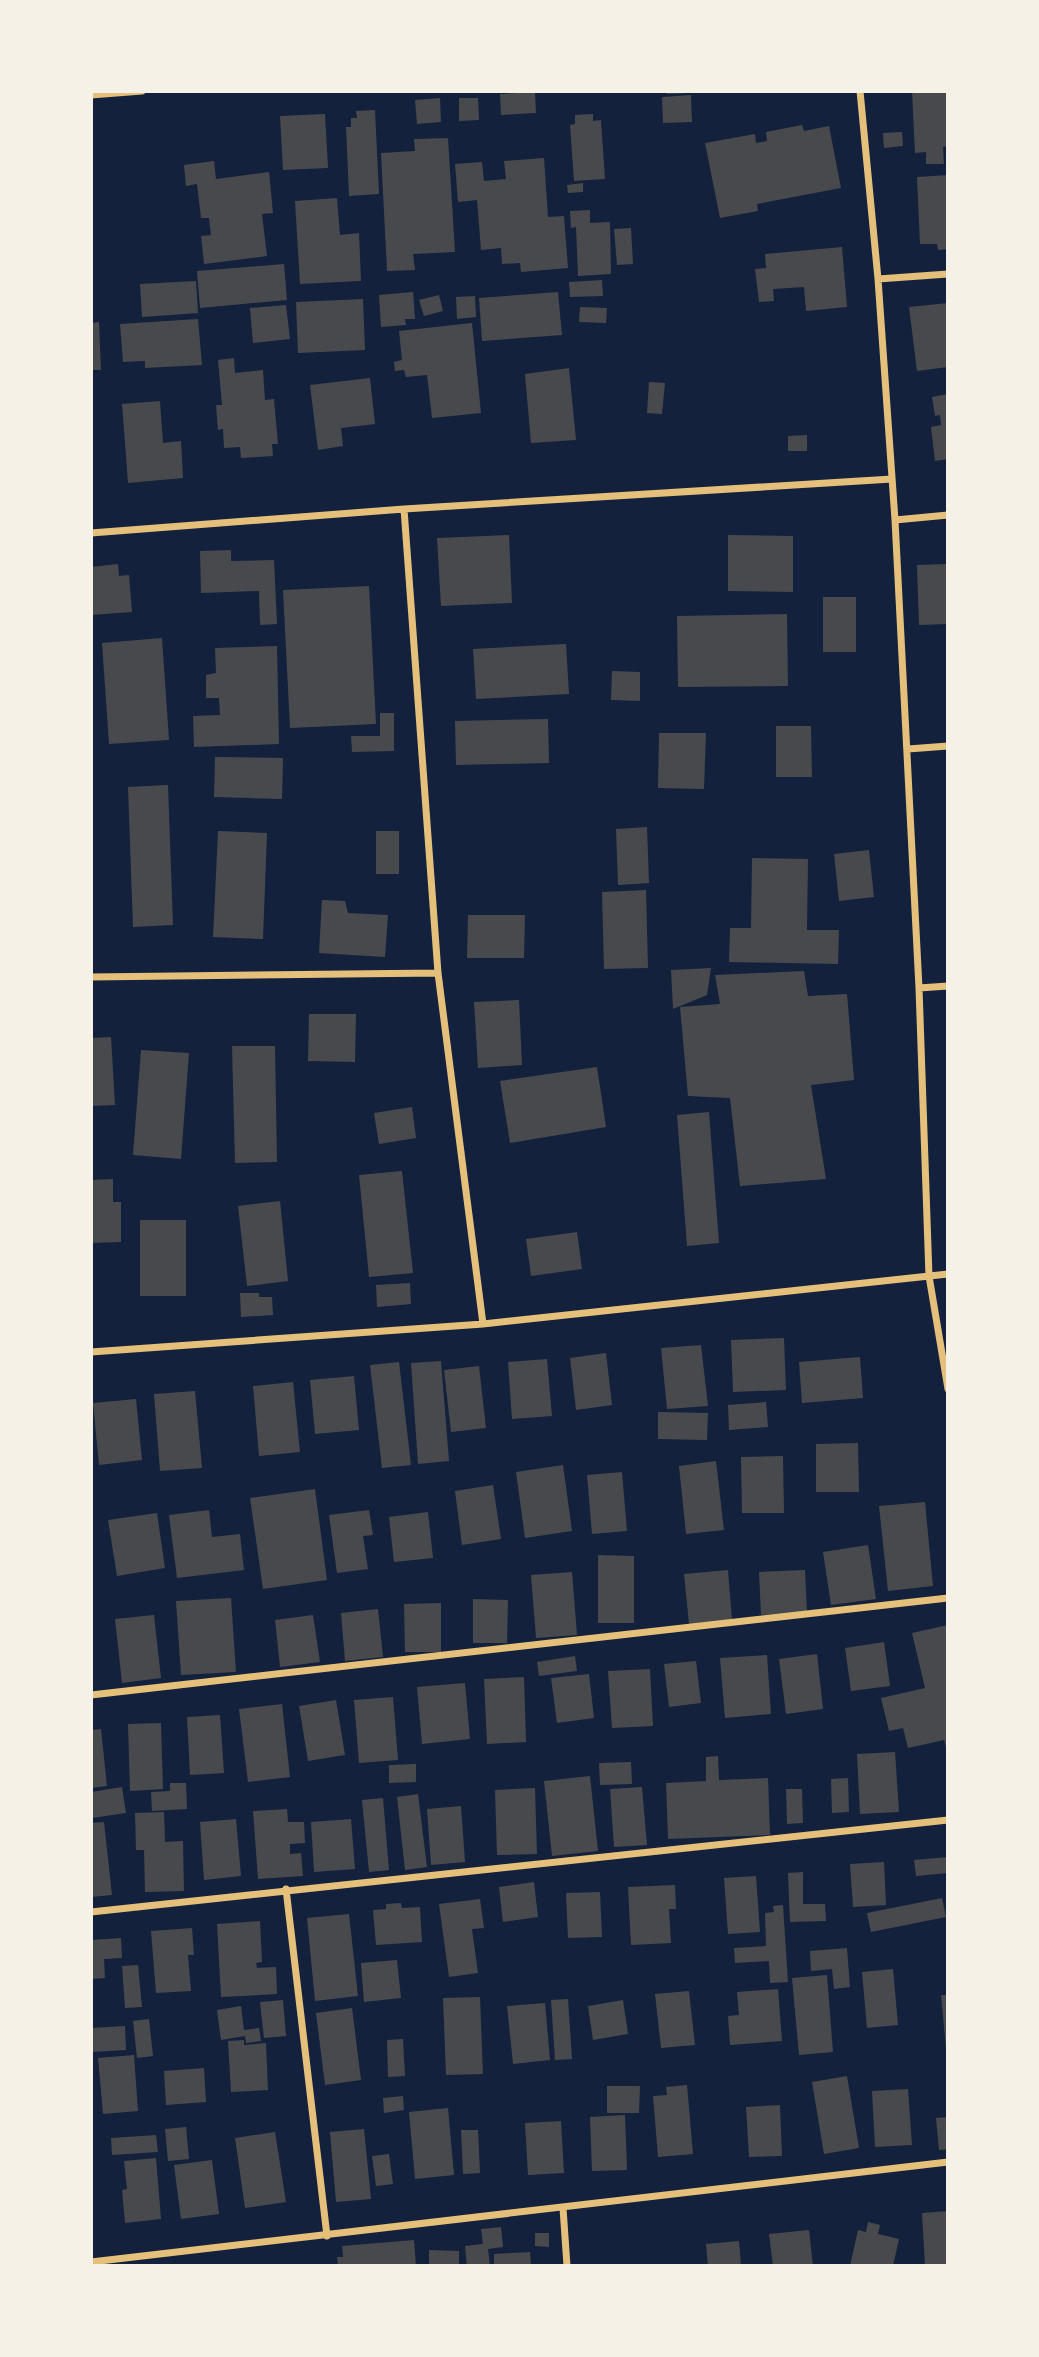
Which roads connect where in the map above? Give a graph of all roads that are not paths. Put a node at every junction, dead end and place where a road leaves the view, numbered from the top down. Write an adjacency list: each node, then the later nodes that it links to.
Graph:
1 (142, 91): 3 (street)
2 (860, 91): 5 (street)
3 (91, 95)
4 (948, 274): 5 (street)
5 (878, 279): 6 (street)
6 (892, 479): 7 (street); 9 (street)
7 (404, 509): 10 (street); 13 (street)
8 (948, 515): 9 (street)
9 (895, 520): 12 (street)
10 (91, 533)
11 (948, 746): 12 (street)
12 (908, 749): 16 (street)
13 (438, 973): 14 (street); 19 (street)
14 (91, 977)
15 (948, 986): 16 (street)
16 (919, 988): 18 (street)
17 (948, 1274): 18 (street)
18 (929, 1276): 19 (street); 21 (street)
19 (483, 1324): 20 (street)
20 (91, 1352)
21 (948, 1390)
22 (948, 1598): 23 (street)
23 (91, 1695)
24 (948, 1820): 25 (street)
25 (286, 1889): 26 (street); 29 (street)
26 (91, 1912)
27 (948, 2162): 28 (street)
28 (564, 2208): 29 (street); 32 (street)
29 (327, 2236): 31 (street)
30 (91, 2262): 31 (street)
31 (129, 2263)
32 (568, 2266)

